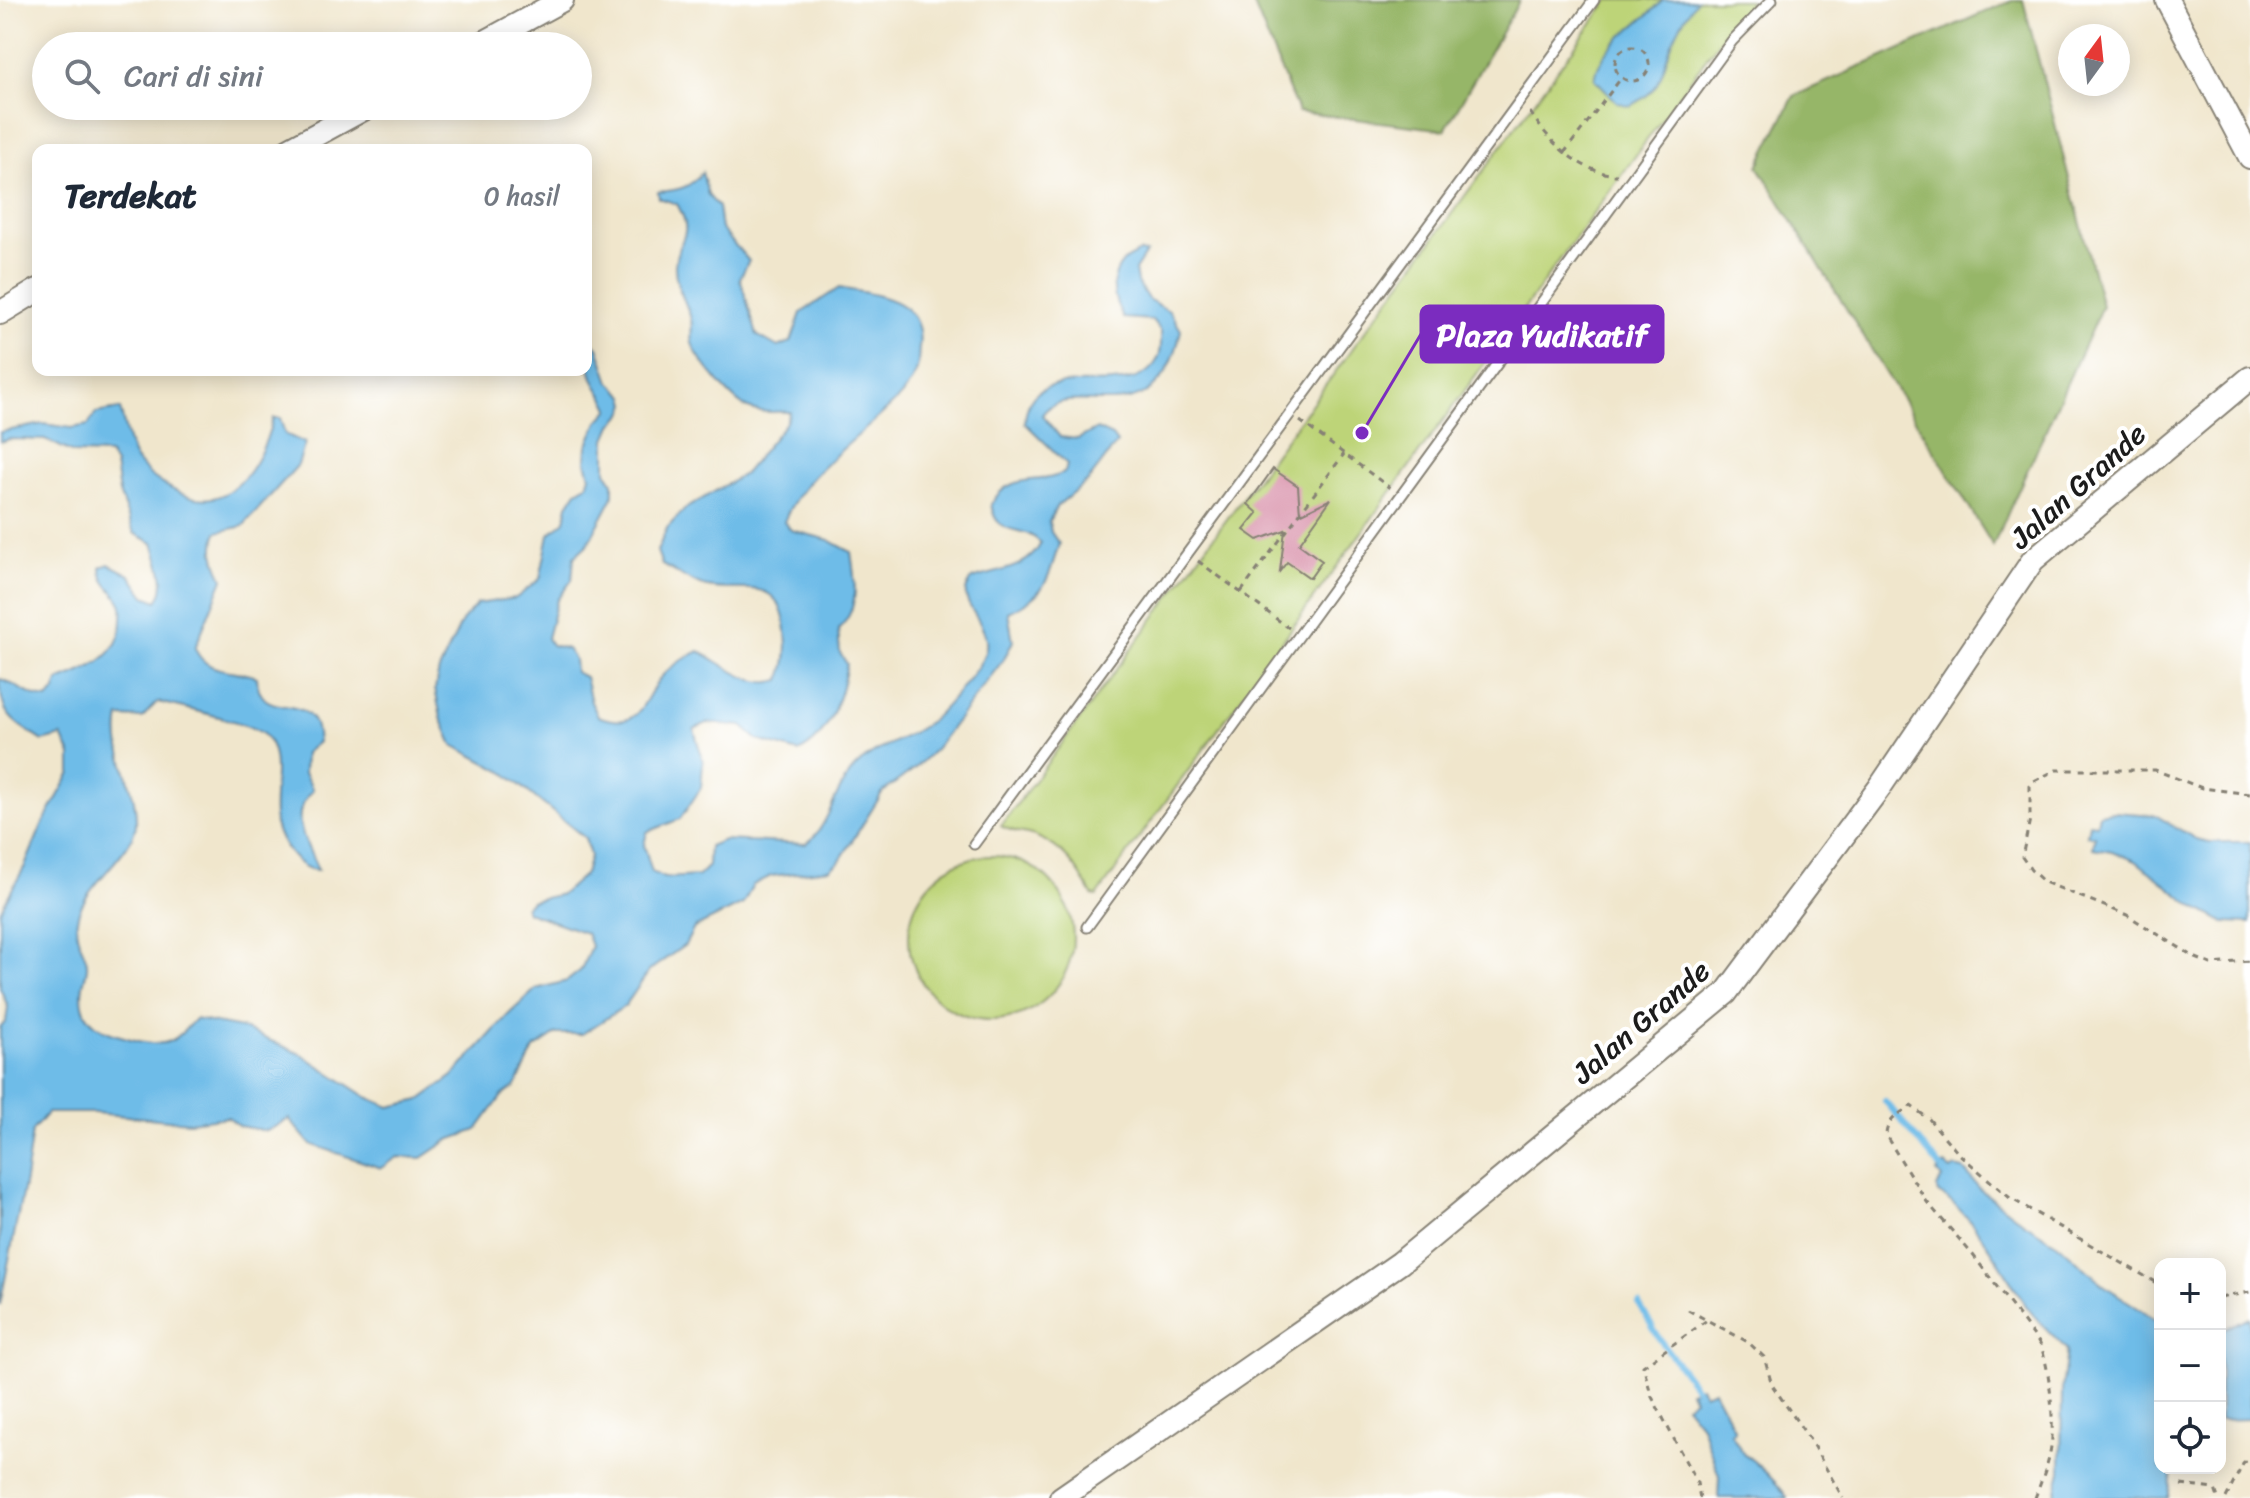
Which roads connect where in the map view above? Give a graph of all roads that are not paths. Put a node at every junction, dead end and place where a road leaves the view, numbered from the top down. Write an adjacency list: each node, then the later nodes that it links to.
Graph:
1 (562, 0): 5 (street)
2 (1594, 0): 12 (lane)
3 (1772, 0): 13 (lane)
4 (2167, 0): 8 (street)
5 (504, 32)
6 (343, 120): 7 (street)
7 (299, 144)
8 (2250, 157)
9 (32, 294): 10 (street)
10 (0, 313)
11 (2250, 378): 14 (street, Jalan Grande)
12 (974, 844)
13 (1087, 927)
14 (1061, 1498)

